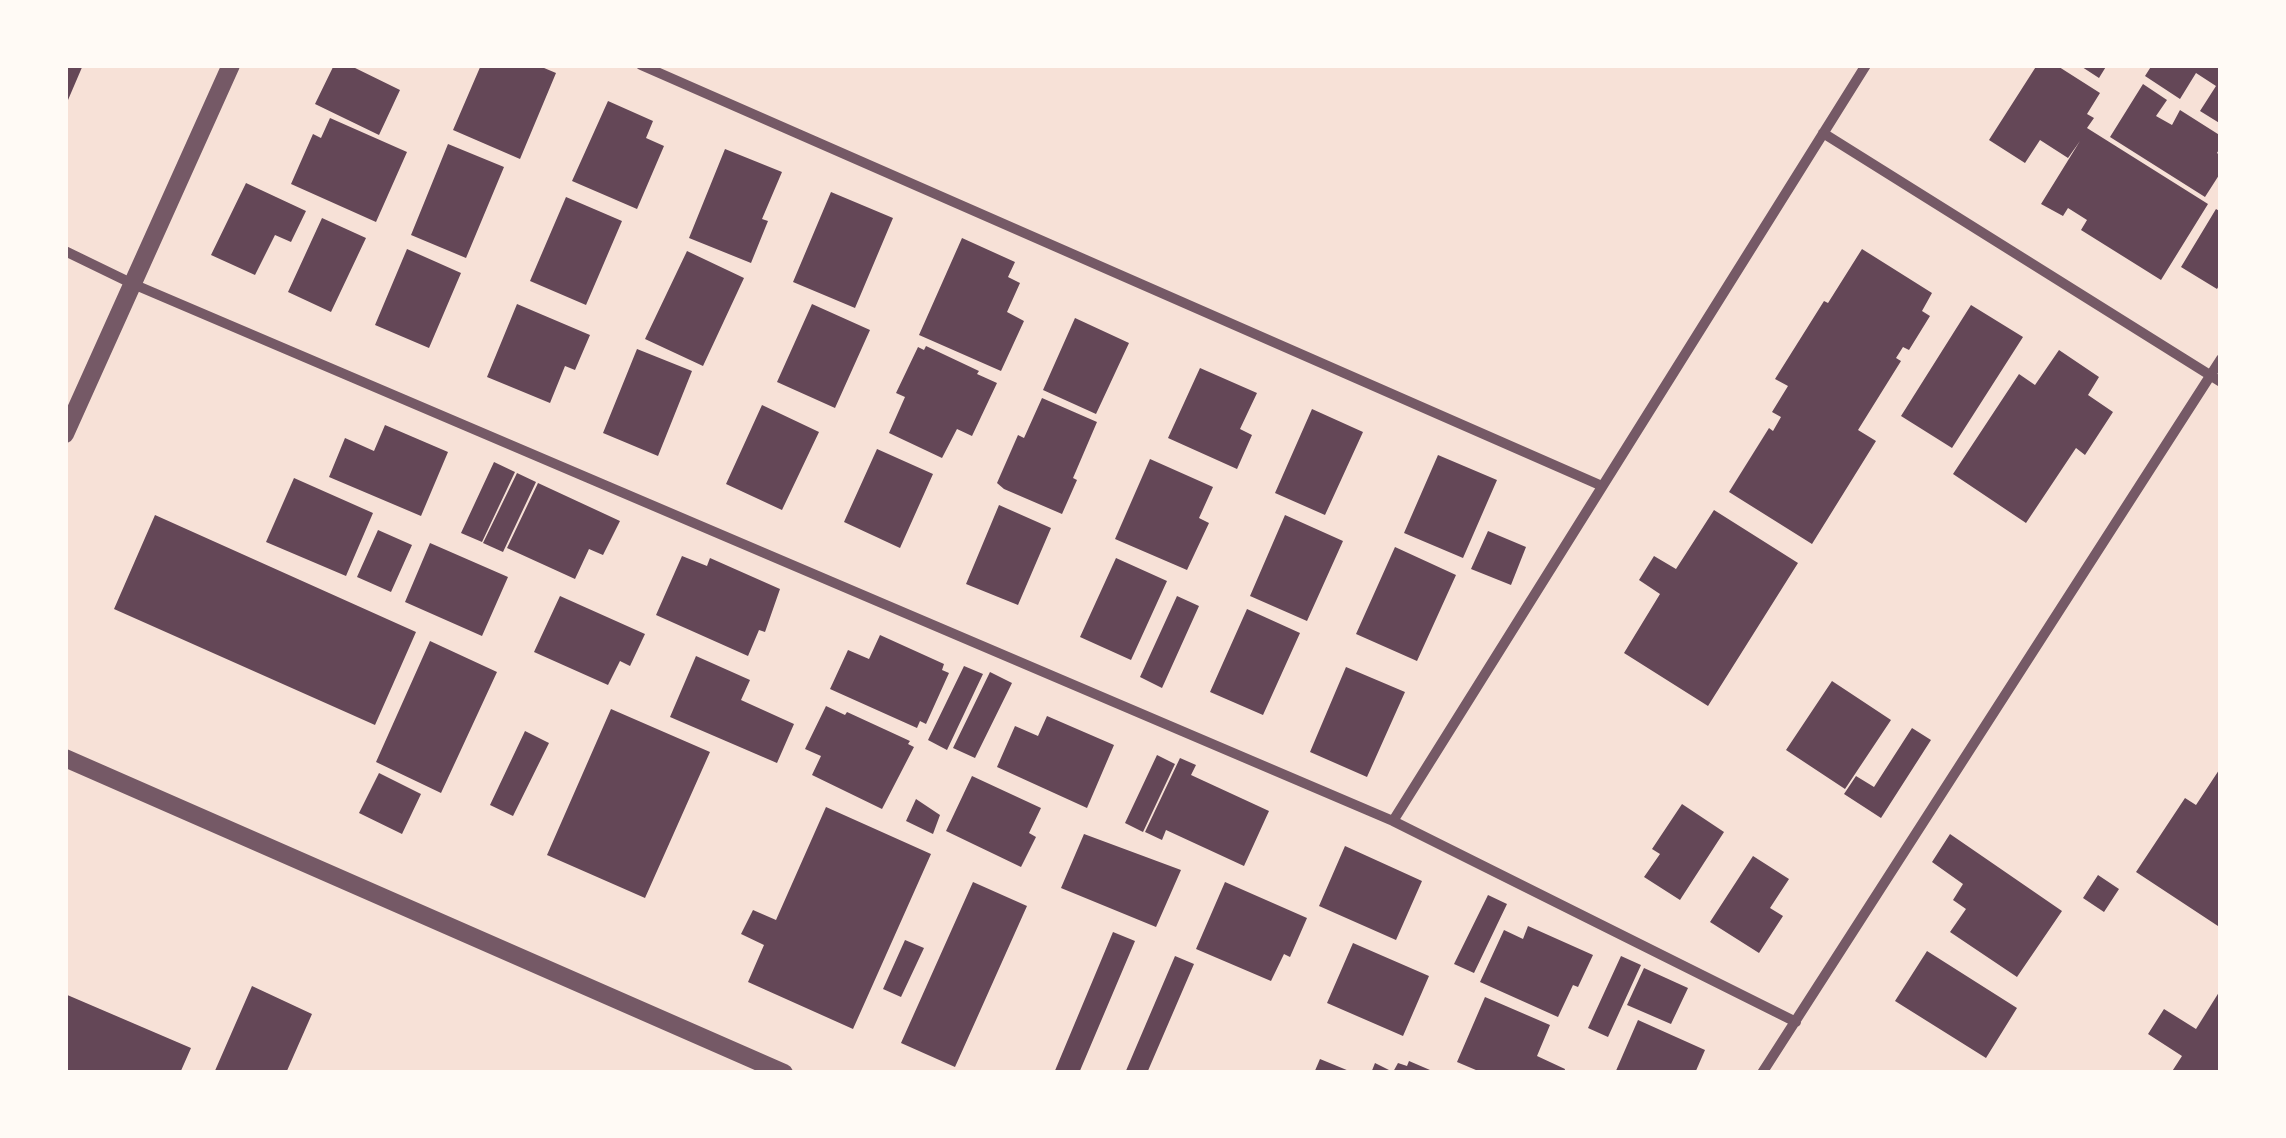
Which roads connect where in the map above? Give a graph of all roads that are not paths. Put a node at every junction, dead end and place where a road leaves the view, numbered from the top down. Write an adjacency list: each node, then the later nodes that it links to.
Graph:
1 (231, 65): 6 (street)
2 (642, 65): 10 (street)
3 (1866, 65): 4 (street)
4 (1824, 133): 8 (street); 10 (street)
5 (65, 251): 6 (street)
6 (132, 284): 9 (street); 12 (street)
7 (2221, 359): 8 (street)
8 (2216, 379): 13 (street)
9 (65, 434)
10 (1602, 486): 12 (street)
11 (65, 758): 14 (street)
12 (1393, 821): 13 (street)
13 (1796, 1022): 15 (street)
14 (784, 1073)
15 (1762, 1073)

